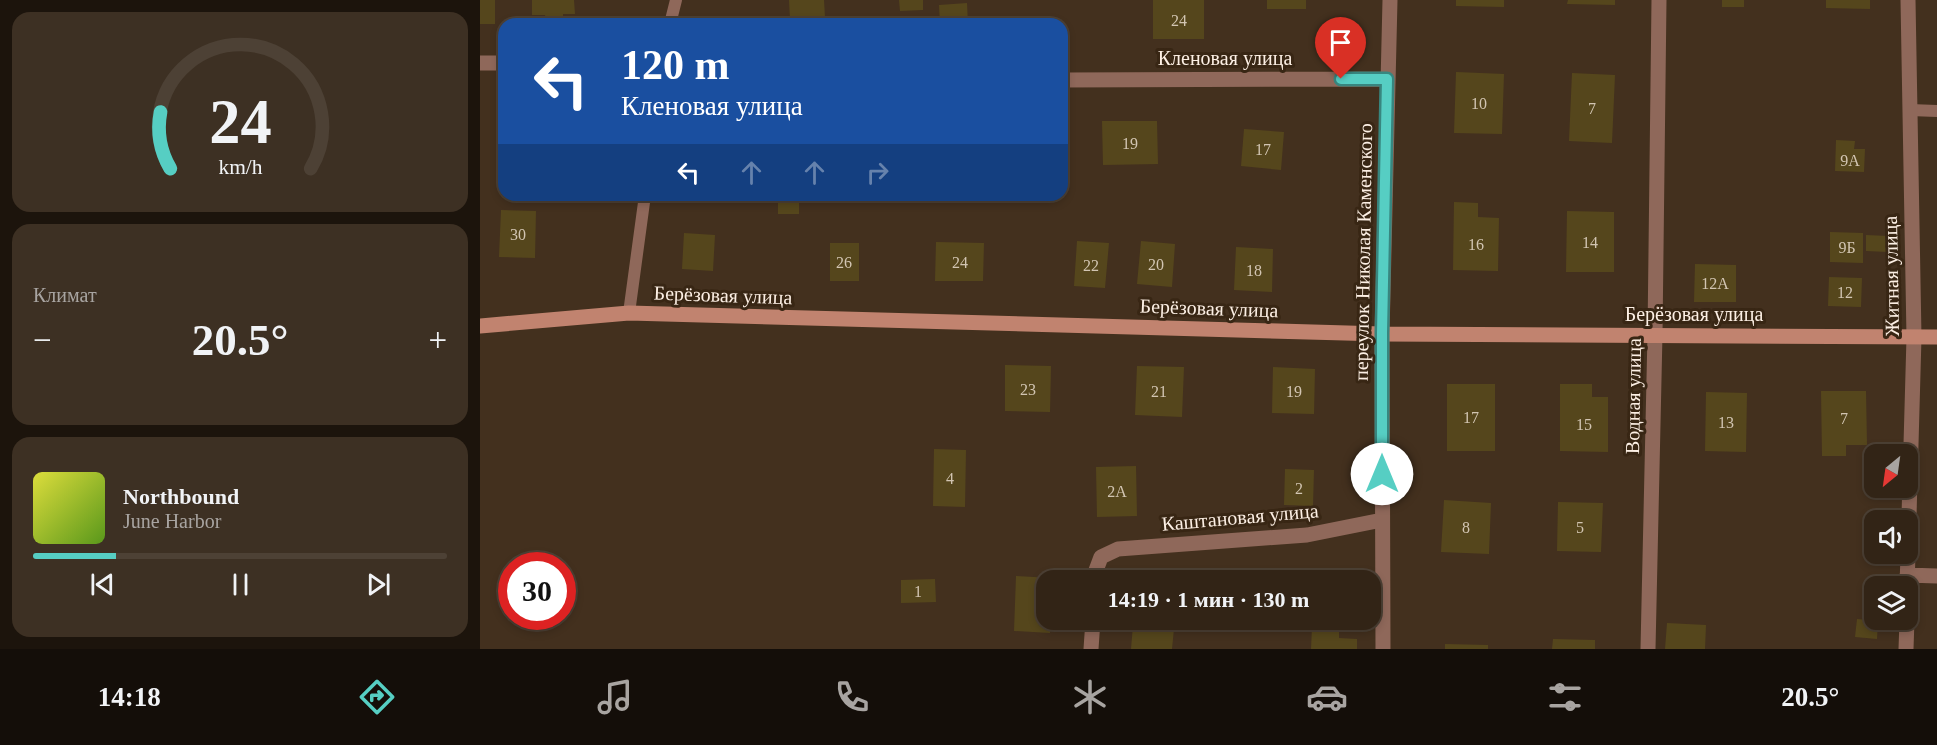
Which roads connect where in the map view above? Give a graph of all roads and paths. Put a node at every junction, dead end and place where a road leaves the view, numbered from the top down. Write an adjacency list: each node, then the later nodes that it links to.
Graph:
1 (676, 0): 5 (lane)
2 (1390, 0): 8 (street, переулок Николая Каменского)
3 (1659, 0): 16 (street, Водная улица)
4 (1908, 0): 10 (street, Житная улица)
5 (672, 18)
6 (480, 63): 7 (street)
7 (498, 63)
8 (1387, 79): 9 (street, Кленовая улица); 15 (street, переулок Николая Каменского)
9 (1068, 80)
10 (1910, 110): 11 (lane); 17 (street, Житная улица)
11 (1937, 111)
12 (644, 201): 13 (lane)
13 (630, 314): 14 (main road, Берёзовая улица); 15 (main road, Берёзовая улица)
14 (480, 326)
15 (1382, 333): 16 (main road, Берёзовая улица); 20 (street, переулок Николая Каменского)
16 (1655, 334): 17 (main road, Берёзовая улица); 28 (street, Водная улица)
17 (1914, 337): 18 (main road, Берёзовая улица); 19 (street, Житная улица)
18 (1937, 337)
19 (1909, 510)
20 (1382, 520): 21 (street, Каштановая улица); 27 (street, переулок Николая Каменского)
21 (1096, 570)
22 (1937, 576): 23 (street)
23 (1918, 579)
24 (1092, 630): 26 (street)
25 (1907, 630): 29 (street)
26 (1091, 649)
27 (1383, 649)
28 (1648, 649)
29 (1906, 649)

